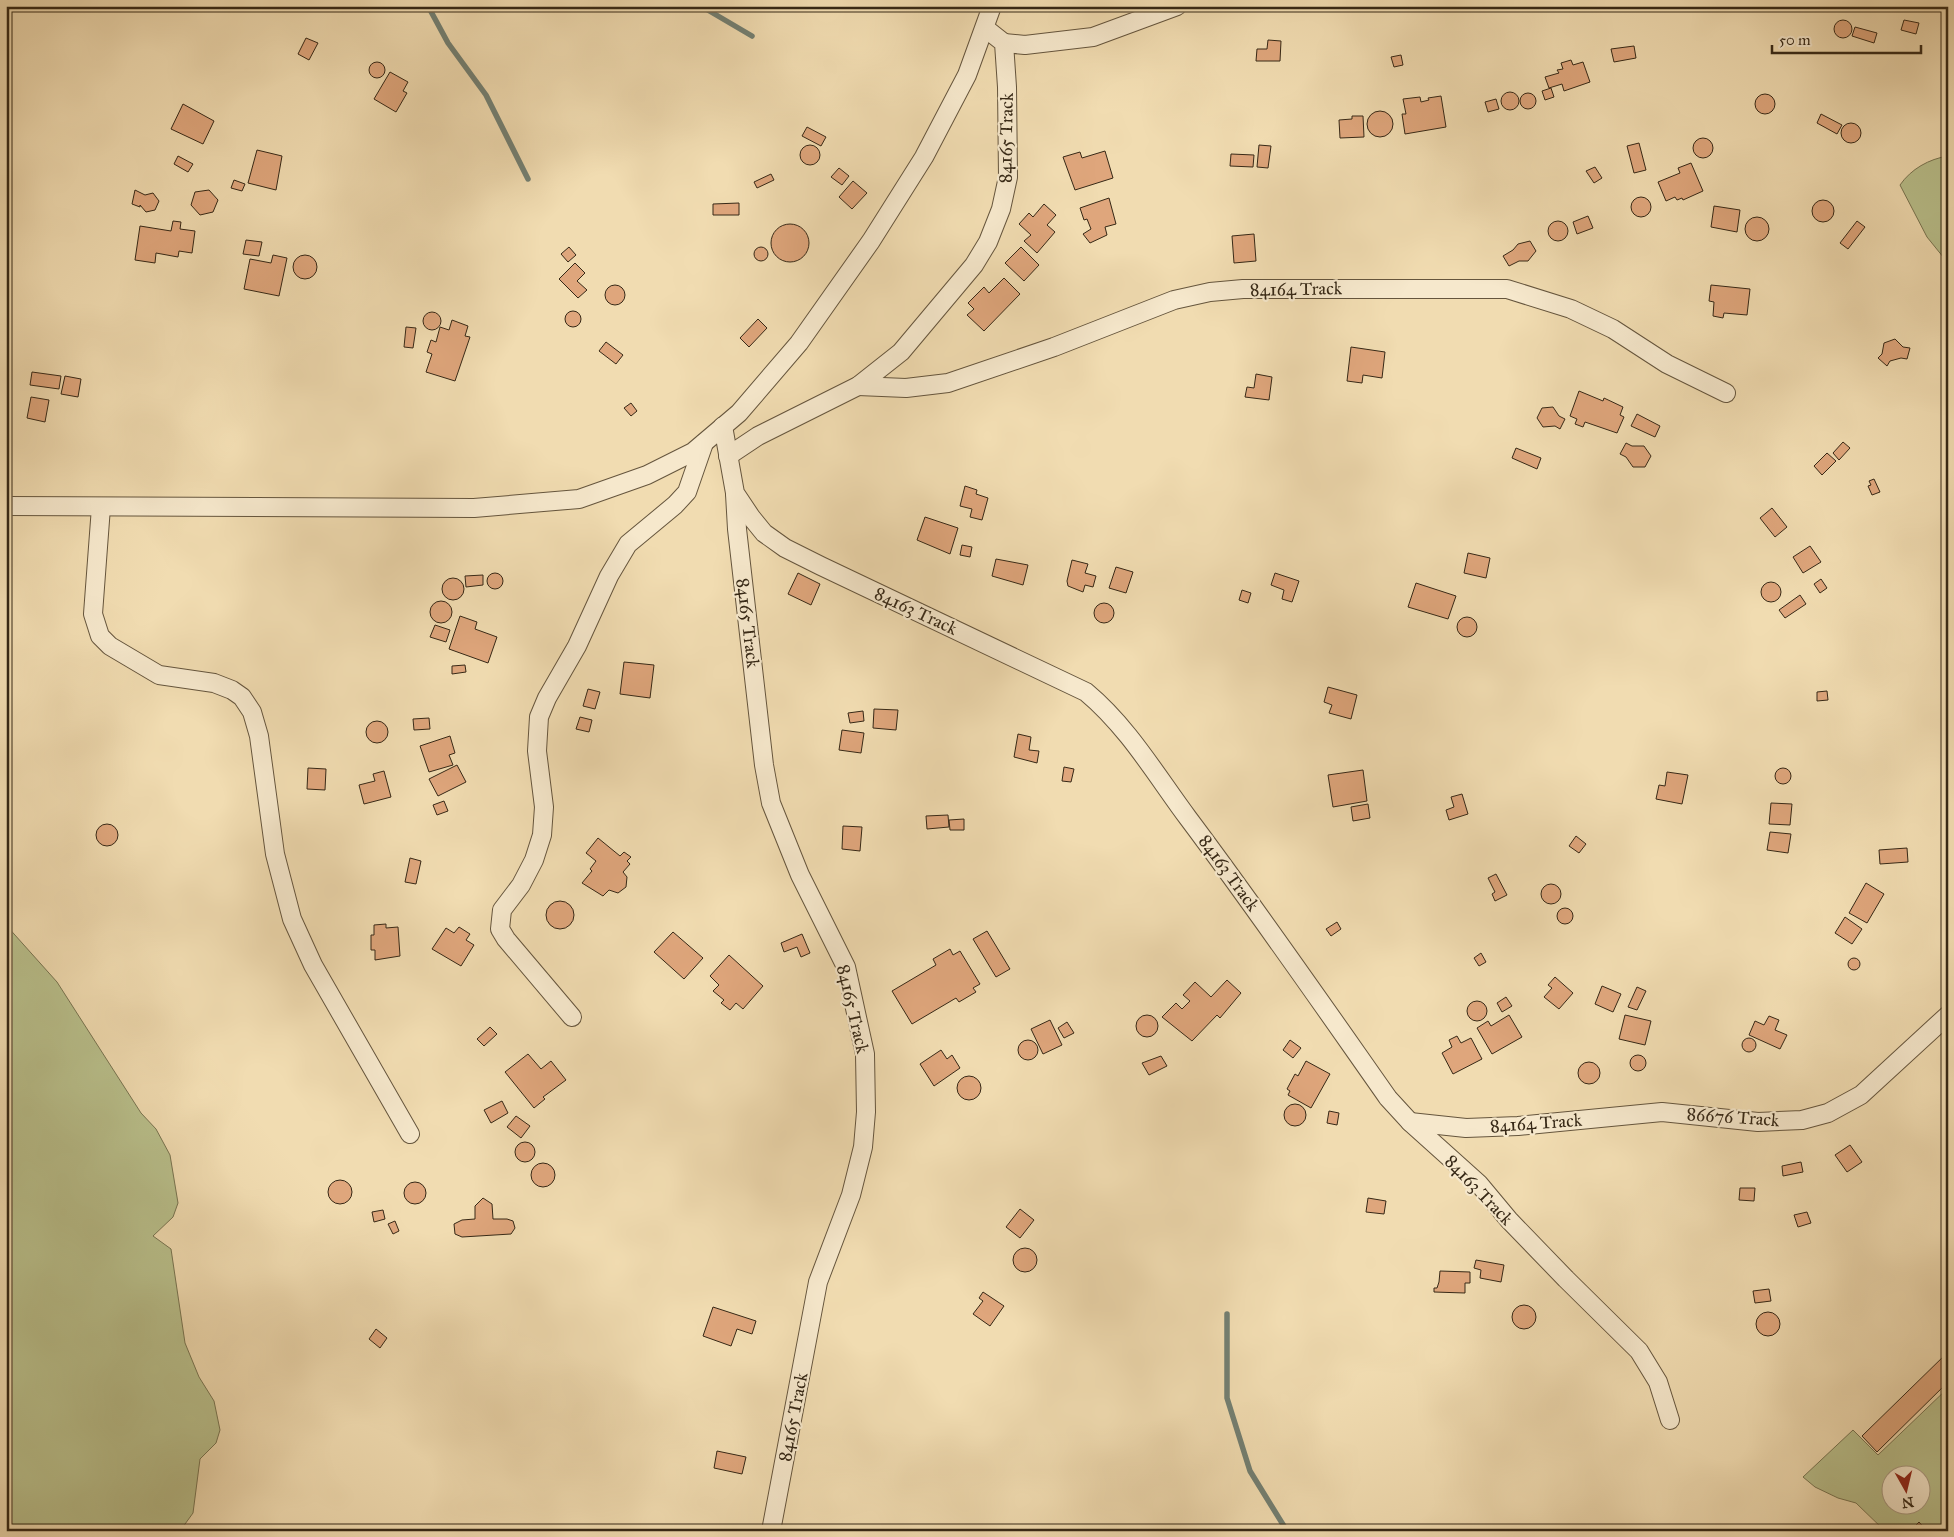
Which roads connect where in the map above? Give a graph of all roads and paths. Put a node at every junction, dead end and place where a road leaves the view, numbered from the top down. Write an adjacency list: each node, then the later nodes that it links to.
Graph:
1 (992, 6): 3 (street)
2 (1177, 6): 4 (street)
3 (985, 28): 4 (street); 7 (street)
4 (1004, 43): 5 (street, 84165 Track)
5 (858, 386): 6 (street, 84164 Track); 9 (street, 84165 Track)
6 (1726, 393)
7 (723, 426): 8 (street); 9 (street, 84163 Track)
8 (704, 442): 12 (street); 14 (street)
9 (728, 456): 10 (street, 84163 Track)
10 (735, 493): 16 (street, 84163 Track); 19 (street, 84165 Track)
11 (6, 506): 12 (street)
12 (102, 507): 17 (street)
13 (1948, 1015): 15 (street, 86676 Track)
14 (572, 1017)
15 (1662, 1112): 16 (street, 84164 Track)
16 (1410, 1122): 18 (street, 84163 Track)
17 (410, 1134)
18 (1670, 1420)
19 (771, 1531)

